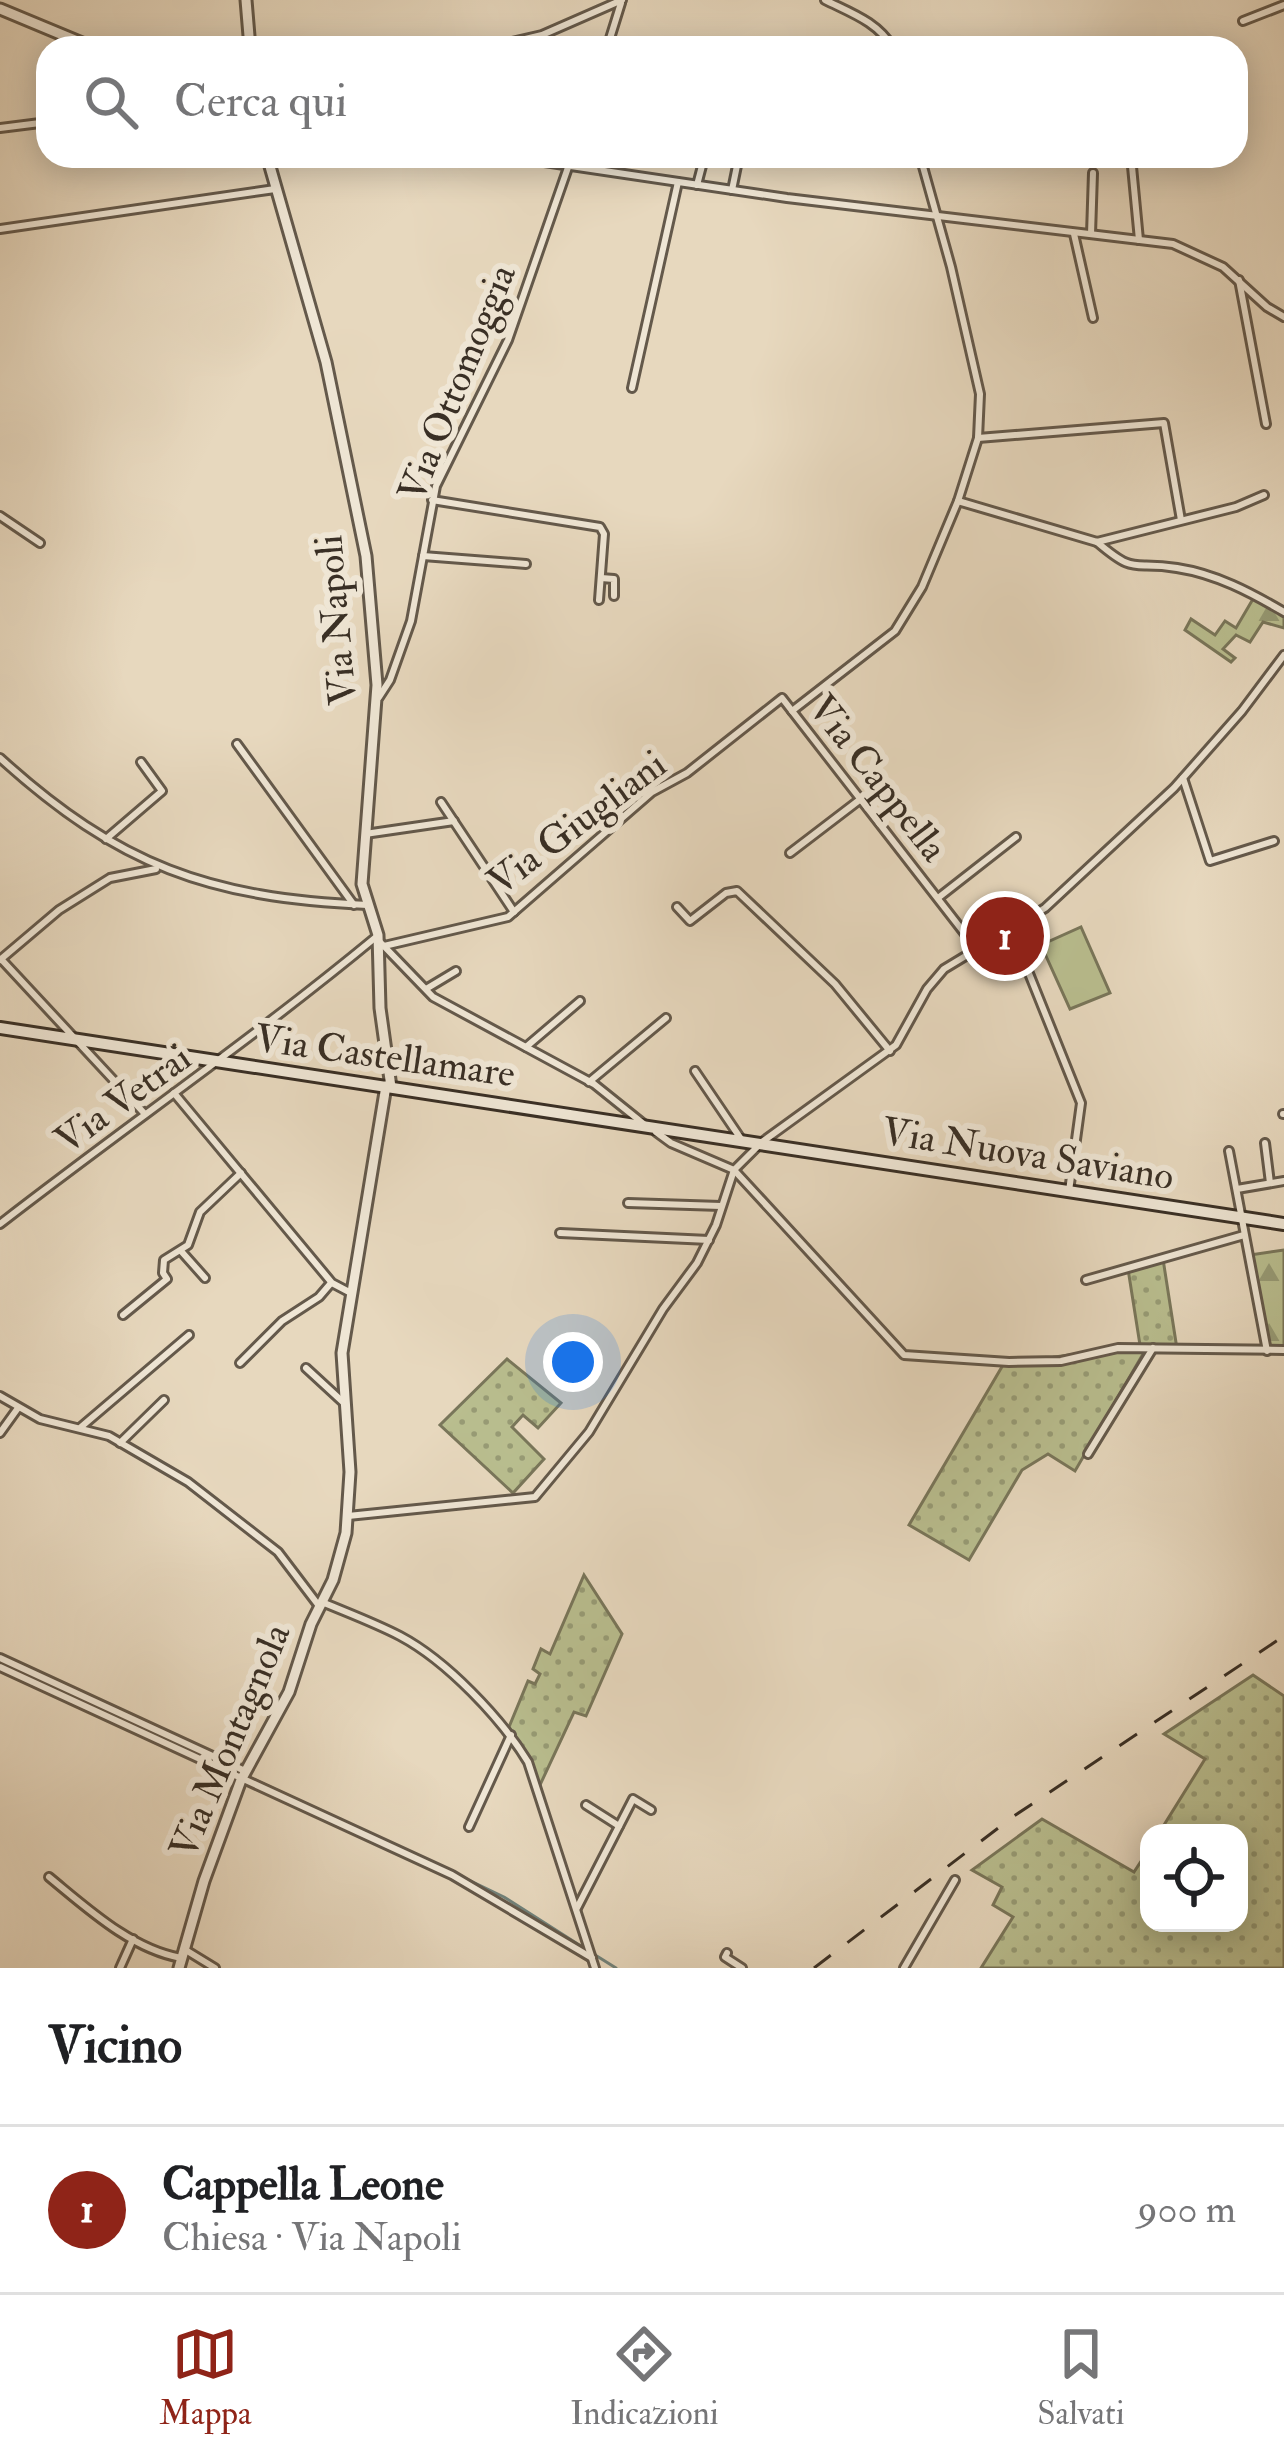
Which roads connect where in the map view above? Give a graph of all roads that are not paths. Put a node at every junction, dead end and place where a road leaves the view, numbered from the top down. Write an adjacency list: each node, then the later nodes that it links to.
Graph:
1 (246, 0): 8 (street)
2 (623, 0): 9 (street); 10 (street)
3 (825, 0): 11 (street)
4 (1284, 5): 6 (street)
5 (0, 9): 7 (street)
6 (1243, 21)
7 (65, 36)
8 (249, 36)
9 (538, 36)
10 (611, 36)
11 (886, 36)
12 (36, 124): 13 (street)
13 (0, 128)
14 (270, 168): 24 (street, Via Napoli)
15 (570, 168): 38 (street, Via Ottomoggia)
16 (608, 168): 22 (street)
17 (701, 168): 23 (street)
18 (737, 168): 25 (street)
19 (923, 168): 26 (street)
20 (1132, 168): 30 (street)
21 (1093, 172): 29 (street)
22 (678, 182): 23 (street); 34 (street)
23 (697, 185): 25 (street)
24 (276, 189): 27 (street); 51 (street, Via Napoli)
25 (732, 190): 26 (street)
26 (937, 216): 28 (street); 36 (street)
27 (0, 230)
28 (1073, 232): 29 (street); 33 (street)
29 (1090, 234): 30 (street)
30 (1139, 240): 31 (street)
31 (1238, 278): 32 (street); 35 (street)
32 (1284, 316)
33 (1093, 318)
34 (632, 388)
35 (1266, 424)
36 (978, 438): 39 (street); 41 (street)
37 (1264, 495): 41 (street)
38 (432, 500): 44 (street, Via Ottomoggia); 46 (street)
39 (958, 501): 42 (street); 53 (street)
40 (0, 516): 43 (street)
41 (1181, 521): 42 (street)
42 (1097, 542): 49 (street)
43 (40, 543)
44 (422, 556): 45 (street); 51 (street, Via Ottomoggia)
45 (526, 563)
46 (601, 578): 47 (street); 48 (street)
47 (614, 596)
48 (599, 600)
49 (1284, 612)
50 (1284, 655): 57 (street)
51 (377, 698): 61 (street, Via Napoli)
52 (782, 698): 53 (street, Via Cappella); 71 (street, Via Giugliani)
53 (792, 712): 58 (street, Via Cappella)
54 (237, 743): 68 (street)
55 (0, 758): 63 (street)
56 (140, 762): 63 (street)
57 (1183, 778): 64 (street); 72 (street)
58 (862, 798): 65 (street); 67 (street, Via Cappella)
59 (441, 802): 60 (street)
60 (454, 821): 61 (street); 71 (street)
61 (365, 834): 69 (street, Via Napoli)
62 (1016, 837): 67 (street)
63 (106, 839): 66 (street)
64 (1274, 842)
65 (790, 853)
66 (159, 868): 68 (street); 75 (street)
67 (938, 898): 74 (street, Via Cappella)
68 (355, 904): 69 (street)
69 (368, 905): 73 (street, Via Napoli)
70 (677, 908): 83 (street)
71 (514, 912): 73 (street, Via Giugliani)
72 (1024, 920): 74 (street); 100 (street)
73 (380, 941): 77 (street); 84 (street, Via Vetrai); 87 (street, Via Napoli)
74 (976, 948): 83 (street)
75 (1, 959): 81 (street)
76 (456, 971): 77 (street)
77 (426, 989): 82 (street)
78 (580, 1001): 82 (street)
79 (666, 1018): 86 (street)
80 (0, 1028): 81 (main road, Via Castellamare)
81 (77, 1039): 84 (main road, Via Castellamare); 89 (street)
82 (526, 1047): 86 (street)
83 (890, 1052): 92 (street)
84 (221, 1062): 87 (main road, Via Castellamare); 88 (street, Via Vetrai)
85 (695, 1071): 91 (street)
86 (589, 1082): 90 (street)
87 (389, 1086): 90 (main road, Via Castellamare); 113 (street, Via Napoli)
88 (174, 1093): 89 (street, Via Vetrai); 96 (street)
89 (144, 1113): 104 (street, Via Vetrai)
90 (645, 1124): 91 (main road, Via Castellamare); 95 (street)
91 (741, 1139): 92 (main road, Via Castellamare)
92 (762, 1142): 95 (street); 100 (main road, Via Nuova Saviano)
93 (1265, 1143): 98 (street)
94 (1229, 1151): 99 (street)
95 (734, 1170): 102 (street); 116 (street)
96 (242, 1174): 109 (street); 112 (street)
97 (1284, 1181): 98 (street)
98 (1270, 1183): 99 (street)
99 (1237, 1190): 103 (street)
100 (1069, 1191): 103 (main road, Via Nuova Saviano)
101 (628, 1203): 102 (street)
102 (721, 1206): 108 (street)
103 (1243, 1218): 105 (main road, Via Nuova Saviano); 107 (street)
104 (0, 1224)
105 (1284, 1224)
106 (560, 1233): 108 (street)
107 (1245, 1235): 111 (street); 118 (street)
108 (709, 1240): 129 (street)
109 (181, 1251): 110 (street); 114 (street)
110 (205, 1278)
111 (1086, 1280)
112 (332, 1282): 113 (street); 119 (street)
113 (351, 1293): 123 (street, Via Montagnola)
114 (123, 1315)
115 (189, 1335): 125 (street)
116 (1154, 1348): 118 (street); 128 (street)
117 (1284, 1350): 118 (street)
118 (1267, 1351)
119 (240, 1364)
120 (306, 1368): 123 (street)
121 (0, 1396): 124 (street)
122 (164, 1400): 127 (street)
123 (344, 1402): 129 (street, Via Montagnola)
124 (18, 1408): 125 (street); 126 (street)
125 (81, 1426): 127 (street)
126 (0, 1433)
127 (120, 1443): 130 (street)
128 (1088, 1454)
129 (348, 1516): 130 (street, Via Montagnola)
130 (321, 1604): 132 (street); 133 (street, Via Montagnola)
131 (0, 1662): 133 (street)
132 (511, 1735): 137 (street); 140 (street)
133 (243, 1774): 143 (street); 144 (street, Via Montagnola)
134 (586, 1805): 136 (street)
135 (651, 1810): 136 (street)
136 (620, 1826): 140 (street)
137 (469, 1827)
138 (49, 1877): 141 (street)
139 (955, 1880): 149 (street)
140 (577, 1908): 143 (street)
141 (133, 1939): 144 (street); 145 (street)
142 (727, 1953): 148 (street)
143 (591, 1954): 147 (street)
144 (182, 1958): 146 (street)
145 (120, 1968)
146 (215, 1968)
147 (596, 1968)
148 (742, 1968)
149 (904, 1968)

